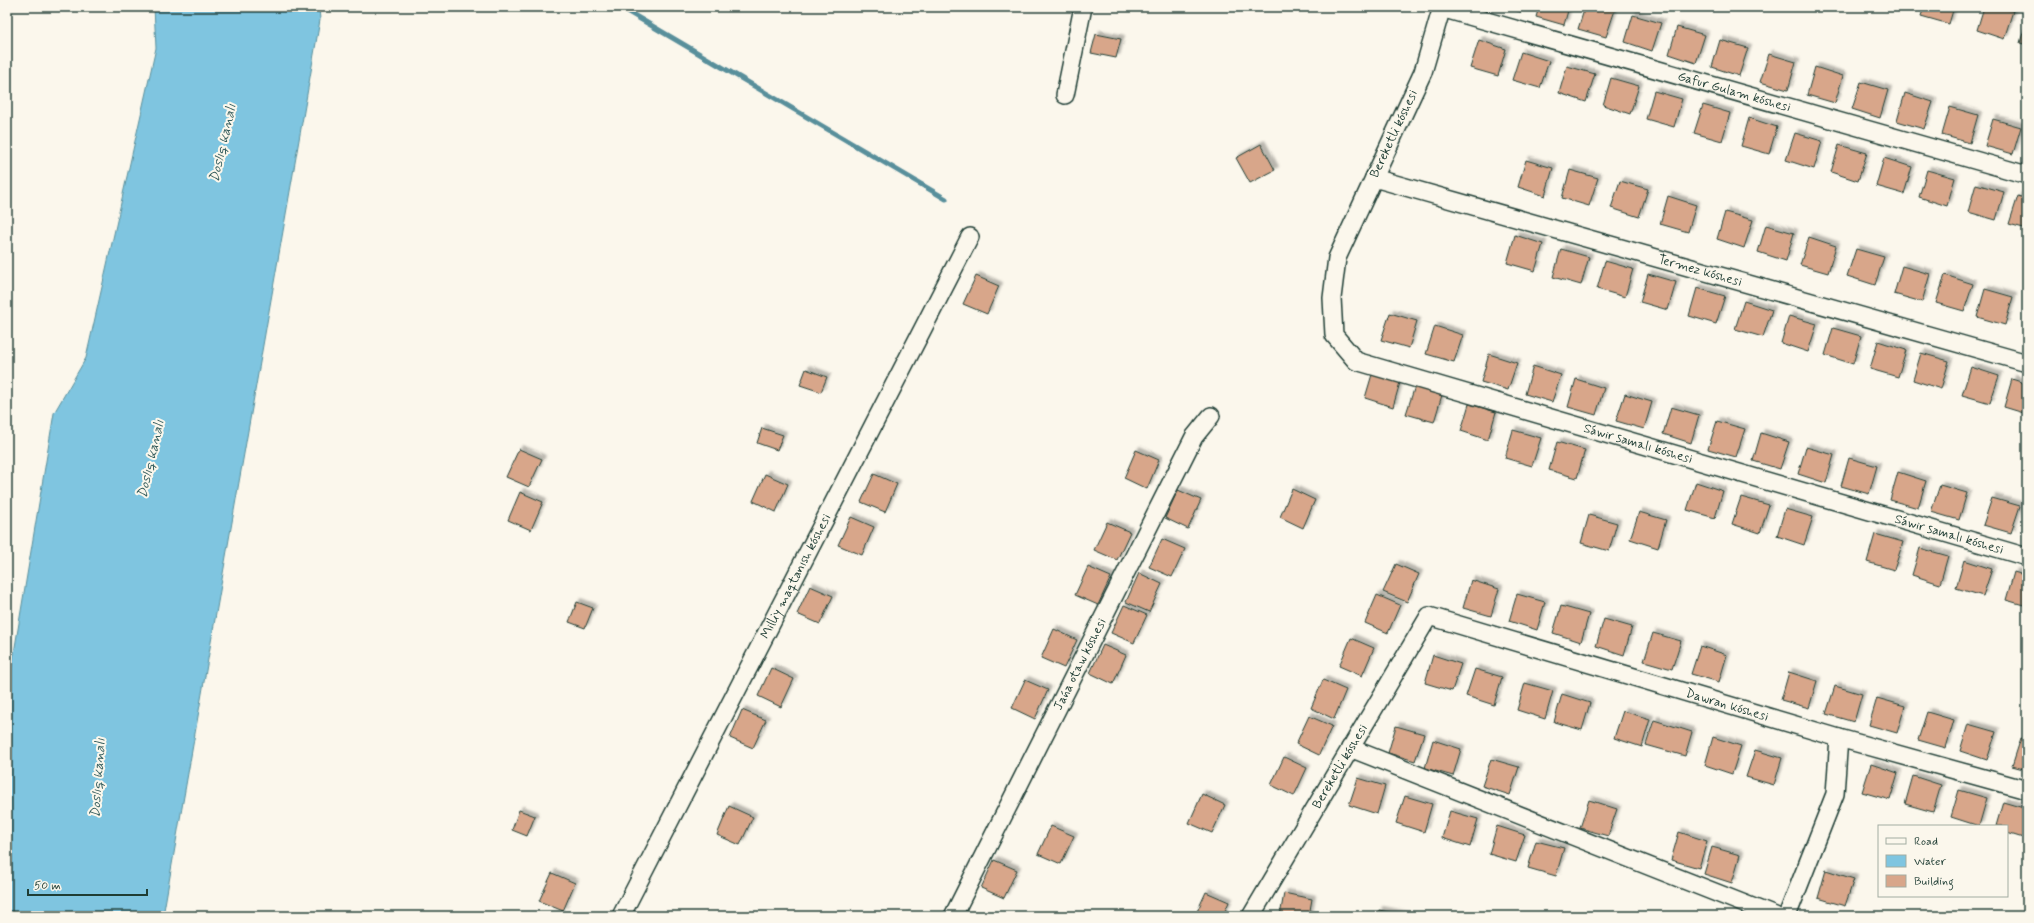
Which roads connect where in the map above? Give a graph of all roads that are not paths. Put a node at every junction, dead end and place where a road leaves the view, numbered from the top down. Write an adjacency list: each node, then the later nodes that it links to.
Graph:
1 (1083, 7): 3 (street)
2 (1442, 8): 4 (street, Gafur Gulam kóshesi); 5 (street, Bereketli kóshesi)
3 (1065, 95)
4 (2027, 175)
5 (1374, 178): 7 (street, Bereketli kóshesi); 8 (street, Termez kóshesi)
6 (970, 237): 15 (street, Milliy maqtanısh kóshesi)
7 (1337, 258): 10 (street, Sáwir samalı kóshesi)
8 (2027, 363)
9 (1211, 416): 16 (street, Jańa otaw kóshesi)
10 (2027, 557)
11 (1429, 616): 12 (street, Dawran kóshesi); 13 (street, Bereketli kóshesi)
12 (1839, 738): 14 (street, Dawran kóshesi); 19 (street)
13 (1350, 748): 17 (street, Bereketli kóshesi); 18 (street)
14 (2027, 790)
15 (621, 916)
16 (953, 916)
17 (1251, 916)
18 (1775, 916)
19 (1787, 916)

